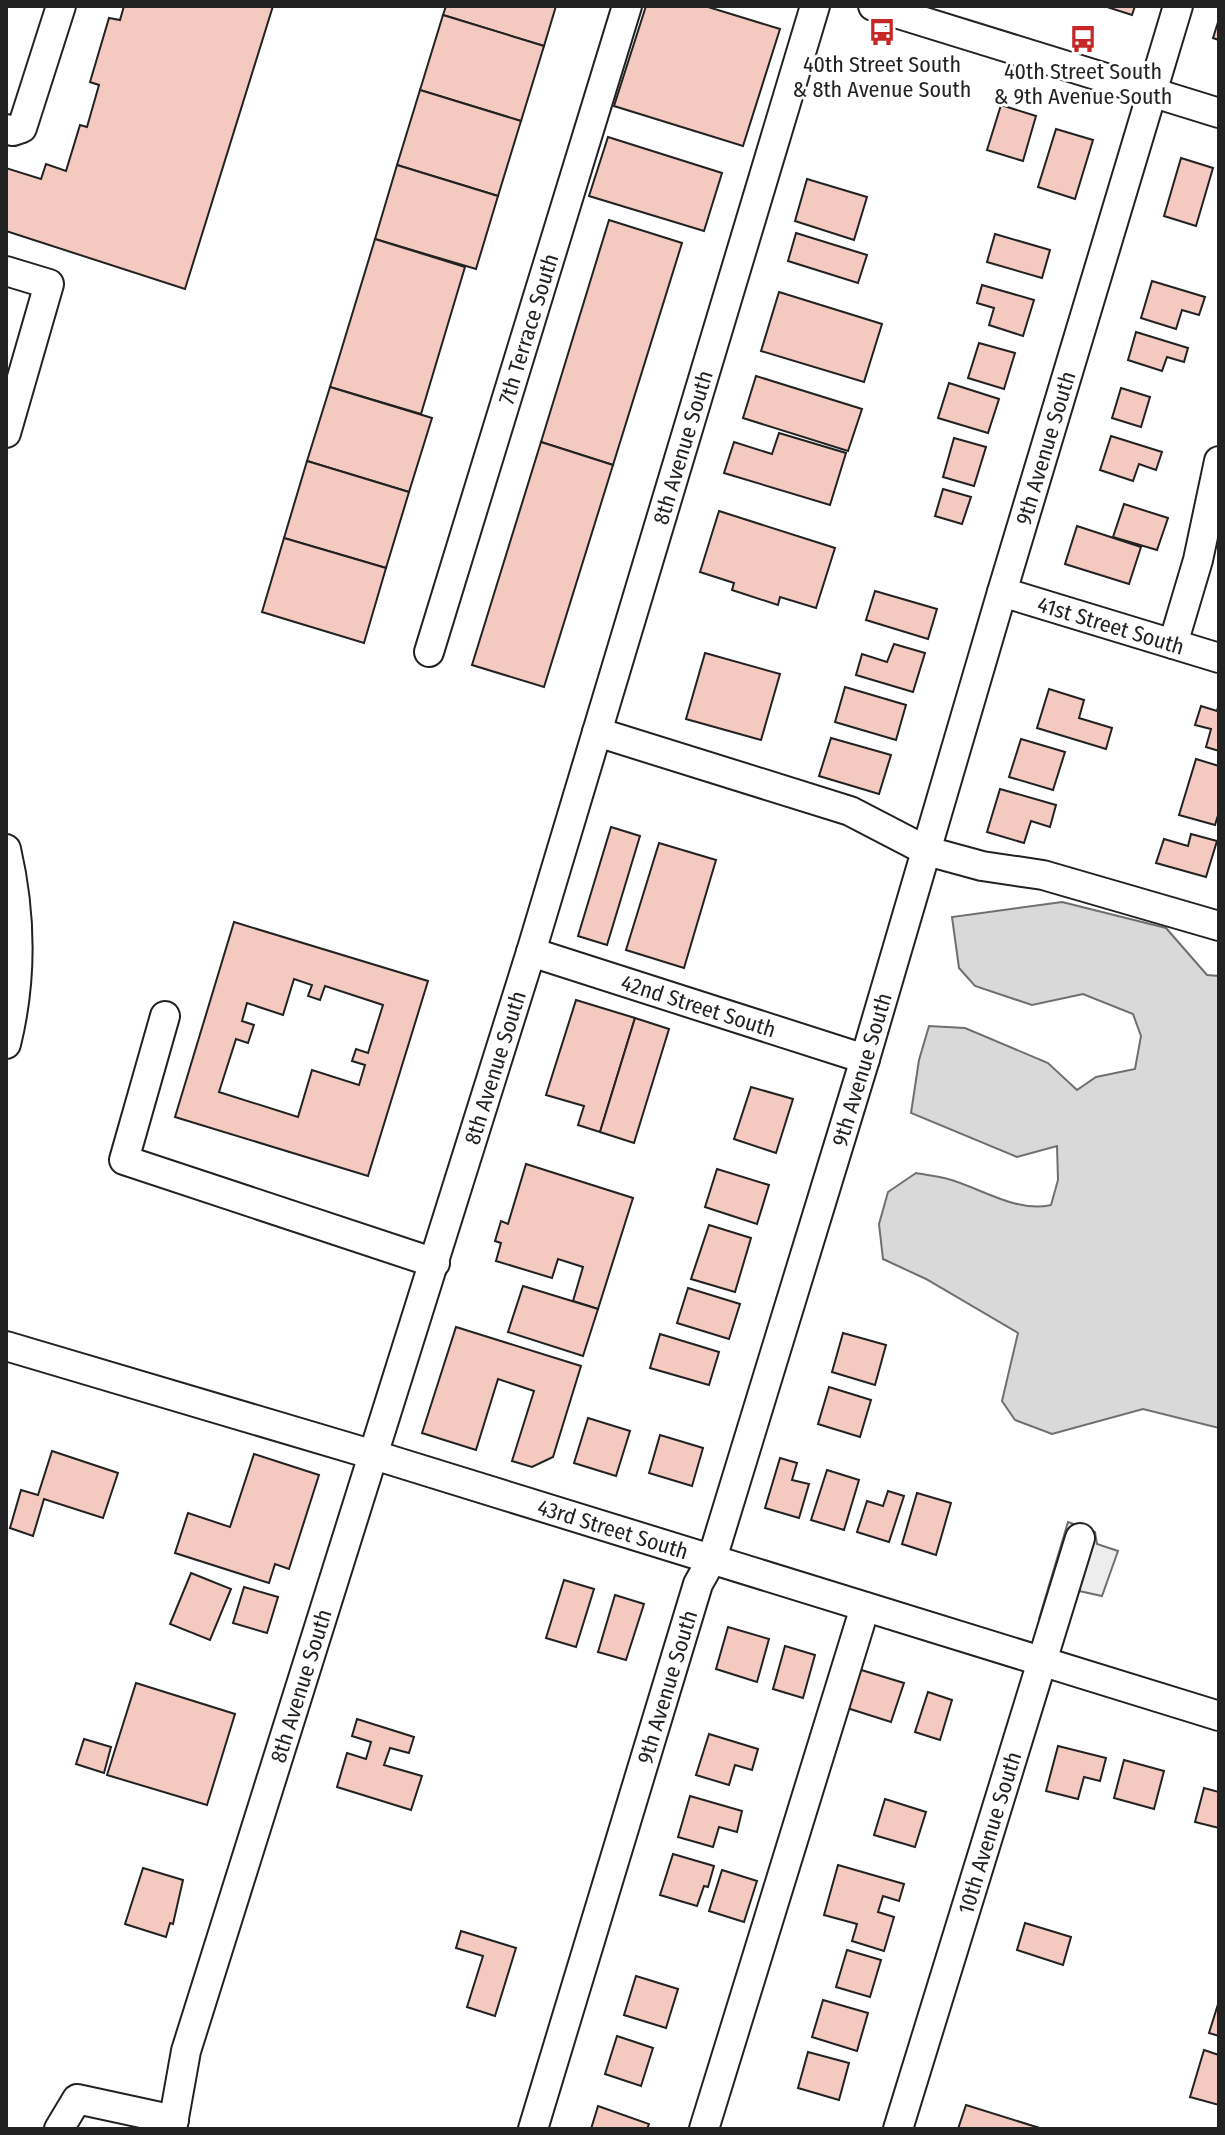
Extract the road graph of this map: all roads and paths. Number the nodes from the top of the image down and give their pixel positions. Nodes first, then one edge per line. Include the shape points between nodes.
1 (61, 6) edge
2 (627, 6) edge
3 (815, 6) edge
4 (873, 6) edge
5 (1178, 6) edge
6 (1152, 93) junction
7 (1219, 113) edge
8 (6, 129) edge
9 (6, 271) edge
10 (6, 433) edge
11 (1219, 461) edge
12 (1002, 592) junction
13 (1173, 644) junction
14 (429, 652) dead end
15 (1219, 658) edge
16 (597, 732) junction
17 (6, 849) edge
18 (927, 851) junction
19 (1219, 926) edge
20 (531, 952) junction
21 (165, 1016) dead end
22 (6, 1044) edge
23 (865, 1059) junction
24 (435, 1263) junction
25 (6, 1346) edge
26 (374, 1455) junction
27 (1080, 1538) dead end
28 (712, 1559) junction
29 (865, 1607) junction
30 (1041, 1661) junction
31 (1219, 1716) edge
32 (173, 2124) edge
33 (59, 2129) edge
34 (533, 2129) edge
35 (704, 2129) edge
36 (898, 2129) edge

1 - 8 street via 22,128
2 - 14 street, 7th Terrace South
3 - 16 street, 8th Avenue South
4 - 6 street
5 - 6 street, 9th Avenue South
6 - 7 street
6 - 12 street, 9th Avenue South
9 - 10 street via 49,284
11 - 13 street
12 - 13 street, 41st Street South
12 - 18 street, 9th Avenue South
13 - 15 street, 41st Street South
16 - 18 street via 850,811
16 - 20 street, 8th Avenue South
17 - 22 street via 19,965
18 - 19 street via 1043,875
18 - 23 street, 9th Avenue South
20 - 23 street, 42nd Street South
20 - 24 street, 8th Avenue South
21 - 24 street via 124,1160
23 - 28 street, 9th Avenue South
24 - 26 street, 8th Avenue South
25 - 26 street, 43rd Street South
26 - 28 street, 43rd Street South
26 - 32 street, 8th Avenue South via 186,2051
27 - 30 street, 10th Avenue South
28 - 29 street, 43rd Street South
28 - 34 street, 9th Avenue South via 698,1584
29 - 30 street, 43rd Street South
29 - 35 street
30 - 31 street, 43rd Street South
30 - 36 street, 10th Avenue South
32 - 33 street via 77,2099

